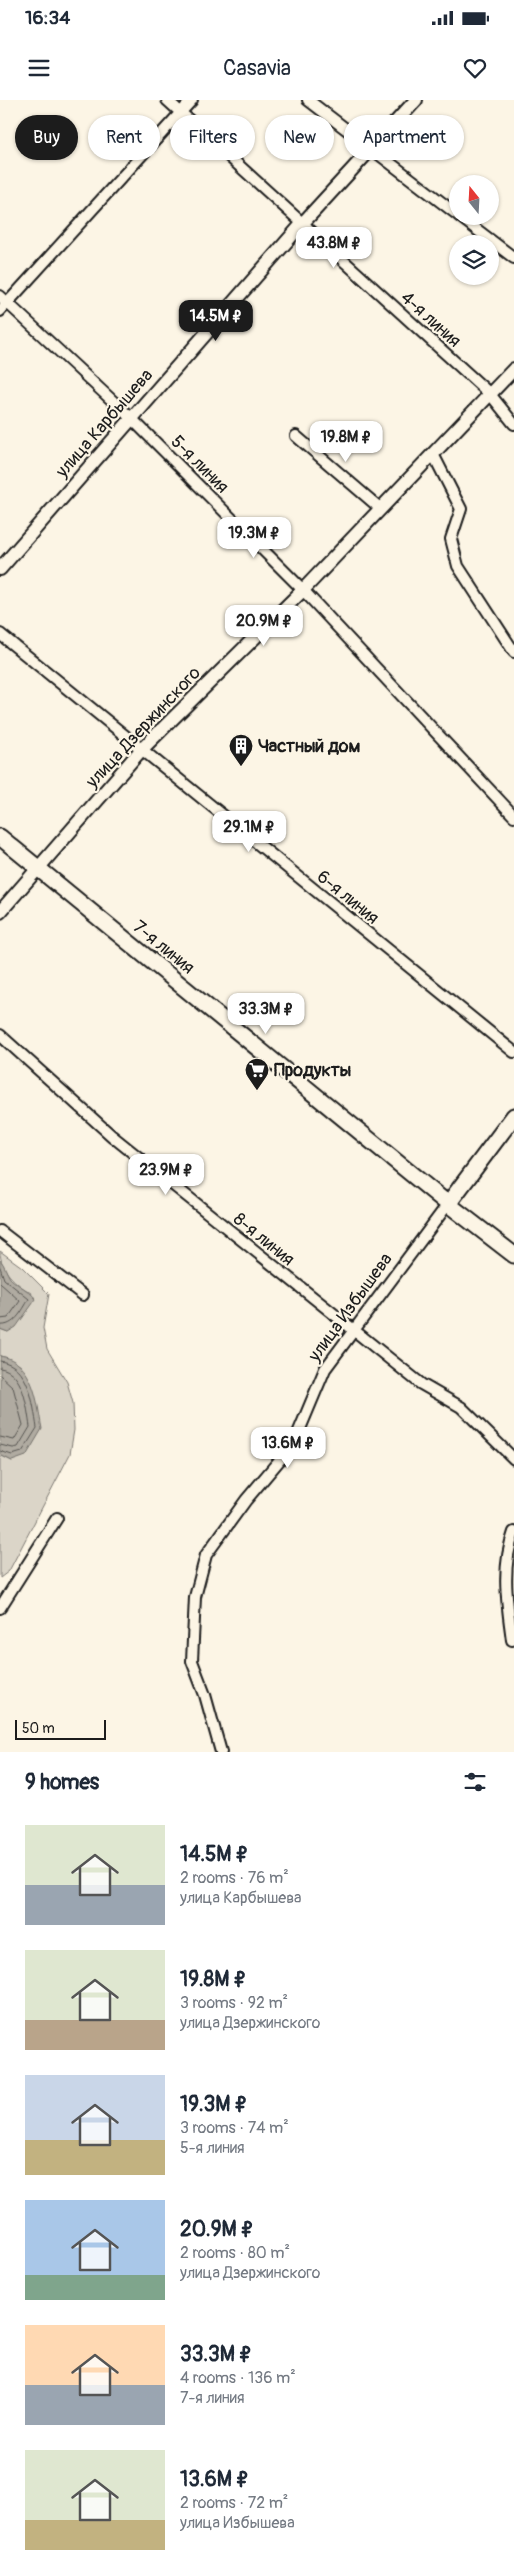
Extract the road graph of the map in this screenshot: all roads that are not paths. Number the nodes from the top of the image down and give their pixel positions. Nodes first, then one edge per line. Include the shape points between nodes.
1 (167, 100) edge
2 (192, 100) edge
3 (308, 100) edge
4 (416, 100) edge
5 (182, 112) junction
6 (402, 115) edge
7 (344, 128) edge
8 (361, 160) edge
9 (385, 160) edge
10 (449, 209) edge
11 (302, 224) junction
12 (470, 225) edge
13 (514, 258) edge
14 (2, 303) edge
15 (514, 369) edge
16 (490, 394) junction
17 (131, 418) junction
18 (514, 424) edge
19 (296, 436) dead end
20 (433, 454) junction
21 (381, 508) junction
22 (0, 569) edge
23 (303, 590) junction
24 (0, 634) edge
25 (514, 652) edge
26 (140, 750) junction
27 (514, 816) edge
28 (0, 837) edge
29 (39, 869) junction
30 (0, 912) edge
31 (0, 1035) edge
32 (514, 1052) edge
33 (514, 1116) edge
34 (448, 1204) junction
35 (0, 1231) edge
36 (514, 1255) edge
37 (84, 1295) dead end
38 (355, 1330) junction
39 (514, 1459) edge
40 (57, 1518) dead end
41 (514, 1532) edge
42 (0, 1608) edge
43 (512, 1640) dead end
44 (221, 1752) edge

1 - 5 street, 4-я линия
2 - 5 street
3 - 7 street
4 - 6 street, улица Карбышева
5 - 11 street, 4-я линия
5 - 14 street
8 - 11 street, улица Карбышева
9 - 10 street
11 - 16 street, 4-я линия
11 - 17 street, улица Карбышева
12 - 13 street
14 - 17 street, 5-я линия
15 - 16 street, улица Дзержинского
16 - 18 street, 4-я линия
16 - 20 street, улица Дзержинского
17 - 22 street, улица Карбышева
17 - 23 street, 5-я линия
19 - 21 street
20 - 21 street, улица Дзержинского
20 - 25 street via 461,510 450,539 458,566
21 - 23 street, улица Дзержинского
23 - 26 street, улица Дзержинского
23 - 27 street, 5-я линия
24 - 26 street, 6-я линия
26 - 29 street, улица Дзержинского
26 - 32 street, 6-я линия
28 - 29 main road, 7-я линия
29 - 30 street, улица Дзержинского
29 - 34 main road, 7-я линия
31 - 38 street, 8-я линия via 112,1136
33 - 34 main road, улица Избышева
34 - 36 main road, 7-я линия
34 - 38 street, улица Избышева
35 - 37 street
38 - 39 street, 8-я линия via 421,1384 461,1407
38 - 44 street, улица Избышева via 325,1369 294,1443 206,1554 195,1597 192,1661
40 - 42 street
41 - 43 street via 507,1551 505,1579

